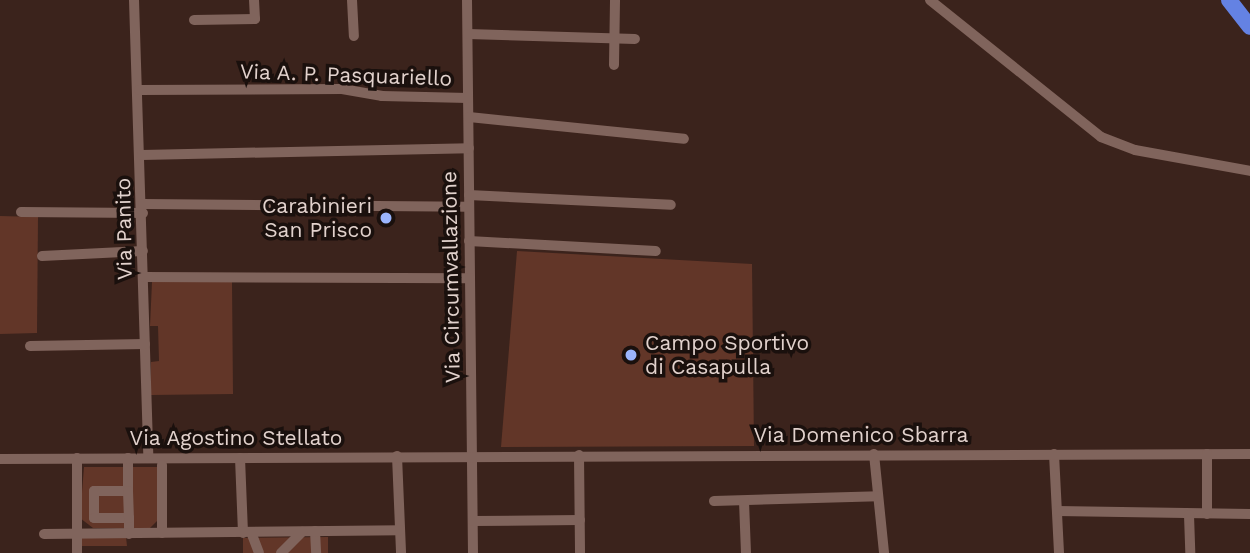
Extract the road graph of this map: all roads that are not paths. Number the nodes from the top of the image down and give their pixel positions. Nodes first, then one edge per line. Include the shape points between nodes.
1 (134, 0) edge
2 (254, 0) edge
3 (352, 0) edge
4 (467, 0) edge
5 (615, 0) edge
6 (930, 0) edge
7 (1228, 0) edge
8 (194, 20) dead end
9 (1250, 27) edge
10 (468, 34) junction
11 (354, 36) dead end
12 (614, 38) junction
13 (635, 39) dead end
14 (614, 65) dead end
15 (139, 90) junction
16 (468, 98) junction
17 (469, 117) junction
18 (684, 139) dead end
19 (469, 148) junction
20 (142, 155) junction
21 (1250, 171) edge
22 (469, 201) junction
23 (671, 205) dead end
24 (143, 208) junction
25 (22, 212) dead end
26 (469, 241) junction
27 (144, 251) junction
28 (656, 251) dead end
29 (42, 256) dead end
30 (144, 277) junction
31 (470, 278) junction
32 (145, 344) junction
33 (30, 346) dead end
34 (579, 454) junction
35 (874, 454) junction
36 (1054, 454) junction
37 (1208, 454) junction
38 (1250, 454) edge
39 (472, 455) junction
40 (397, 456) junction
41 (77, 458) junction
42 (128, 458) junction
43 (148, 458) junction
44 (240, 458) junction
45 (0, 459) edge
46 (162, 465) dead end
47 (128, 491) junction
48 (878, 496) junction
49 (714, 501) dead end
50 (744, 501) junction
51 (1057, 511) junction
52 (1207, 514) junction
53 (1250, 514) edge
54 (1189, 515) junction
55 (129, 518) junction
56 (580, 520) junction
57 (473, 521) junction
58 (400, 530) junction
59 (302, 531) junction
60 (315, 531) junction
61 (247, 532) junction
62 (162, 533) junction
63 (44, 534) dead end
64 (77, 534) junction
65 (128, 534) junction
66 (77, 553) edge
67 (259, 553) edge
68 (281, 553) edge
69 (316, 553) edge
70 (401, 553) edge
71 (473, 553) edge
72 (580, 553) edge
73 (746, 553) edge
74 (884, 553) edge
75 (1059, 553) edge
76 (1190, 553) edge

1 - 15 street, Via Panito
2 - 8 street via 255,19
3 - 11 street
4 - 10 street, Via Circumvallazione
5 - 12 street
6 - 21 street via 1083,125 1119,146
7 - 9 highway
10 - 12 street
10 - 16 street, Via Circumvallazione
12 - 13 street
12 - 14 street
15 - 16 street, Via A. P. Pasquariello via 342,89 382,96
15 - 20 street, Via Panito
16 - 17 street, Via Circumvallazione
17 - 18 street
17 - 19 street, Via Circumvallazione
19 - 20 street
19 - 22 street, Via Circumvallazione
20 - 24 street, Via Panito
22 - 23 street
22 - 24 street
22 - 26 street, Via Circumvallazione
24 - 25 street
24 - 27 street, Via Panito
26 - 28 street
26 - 31 street, Via Circumvallazione
27 - 29 street
27 - 30 street, Via Panito
30 - 31 street
30 - 32 street, Via Panito
31 - 39 street, Via Circumvallazione
32 - 33 street
32 - 43 street, Via Panito
34 - 35 street, Via Domenico Sbarra
34 - 39 street, Via Domenico Sbarra
34 - 56 street
35 - 36 street, Via Domenico Sbarra
35 - 48 street
36 - 37 street, Via Domenico Sbarra
36 - 51 street
37 - 38 street, Via Domenico Sbarra
37 - 52 street
39 - 40 street, Via Agostino Stellato
39 - 57 street, Via Circumvallazione
40 - 44 street, Via Agostino Stellato
40 - 58 street
41 - 42 street, Via Agostino Stellato
41 - 45 street, Via Agostino Stellato
41 - 64 street
42 - 43 street, Via Agostino Stellato
42 - 47 street
43 - 44 street, Via Agostino Stellato
44 - 61 street
46 - 62 street
47 - 55 street
47 - 55 street via 94,491 94,518
48 - 50 street
48 - 74 street
49 - 50 street
50 - 73 street
51 - 54 street
51 - 75 street
52 - 53 street
52 - 54 street
54 - 76 street
55 - 65 street
56 - 57 street
56 - 72 street
57 - 71 street, Via Circumvallazione
58 - 60 street
58 - 70 street
59 - 60 street
59 - 61 street
59 - 68 street
60 - 69 street
61 - 62 street
61 - 67 street
62 - 65 street
63 - 64 street
64 - 65 street
64 - 66 street

